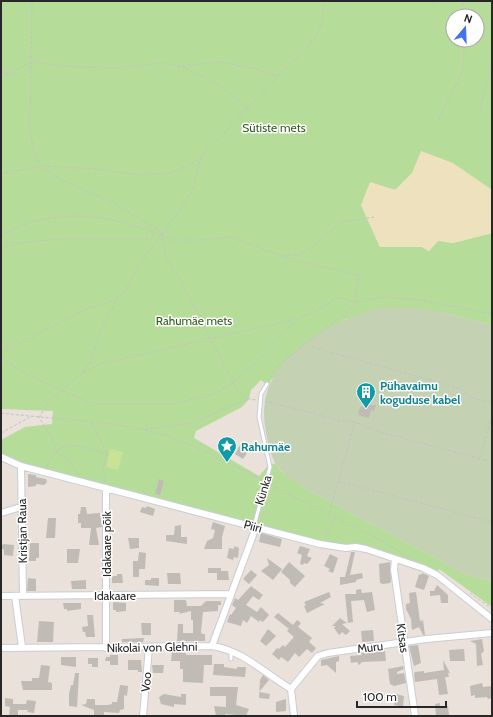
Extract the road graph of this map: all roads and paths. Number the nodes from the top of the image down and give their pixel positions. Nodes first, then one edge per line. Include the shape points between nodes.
1 (32, 1) edge
2 (325, 1) edge
3 (434, 1) edge
4 (434, 4) dead end
5 (464, 48) edge
6 (31, 62) junction
7 (492, 62) edge
8 (182, 66) junction
9 (1, 73) edge
10 (11, 73) junction
11 (278, 77) junction
12 (1, 78) edge
13 (480, 108) dead end
14 (247, 109) junction
15 (439, 120) dead end
16 (201, 157) junction
17 (41, 166) junction
18 (1, 174) edge
19 (375, 217) dead end
20 (154, 232) junction
21 (162, 233) junction
22 (1, 235) edge
23 (1, 247) edge
24 (282, 256) junction
25 (116, 299) junction
26 (355, 302) junction
27 (492, 314) edge
28 (296, 319) junction
29 (210, 338) junction
30 (312, 347) dead end
31 (1, 353) edge
32 (1, 358) edge
33 (83, 372) junction
34 (234, 383) junction
35 (267, 384) joint
36 (64, 390) junction
37 (249, 399) junction
38 (260, 400) junction
39 (492, 403) edge
40 (1, 413) edge
41 (492, 414) edge
42 (30, 417) junction
43 (39, 418) junction
44 (355, 422) junction
45 (92, 423) junction
46 (142, 430) junction
47 (1, 432) edge
48 (56, 451) junction
49 (107, 454) junction
50 (1, 457) edge
51 (480, 459) junction
52 (492, 462) edge
53 (21, 466) junction
54 (45, 471) junction
55 (338, 481) junction
56 (84, 482) junction
57 (266, 483) junction
58 (106, 488) junction
59 (21, 507) junction
60 (1, 513) edge
61 (328, 514) junction
62 (336, 518) junction
63 (492, 522) edge
64 (255, 526) junction
65 (322, 544) junction
66 (410, 557) dead end
67 (395, 560) junction
68 (469, 592) dead end
69 (230, 594) junction
70 (106, 595) junction
71 (1, 596) edge
72 (15, 596) junction
73 (23, 596) junction
74 (492, 609) edge
75 (492, 619) edge
76 (492, 634) edge
77 (404, 643) junction
78 (212, 646) junction
79 (149, 647) junction
80 (1, 648) edge
81 (22, 648) junction
82 (106, 648) junction
83 (231, 650) junction
84 (231, 659) dead end
85 (291, 689) junction
86 (142, 716) edge
87 (294, 716) edge
88 (415, 716) edge

1 - 6 path
2 - 11 path via 322,22 316,37
3 - 4 path
5 - 15 path via 460,77 444,104
6 - 8 path via 77,67 122,68 157,63
6 - 10 path
6 - 17 path via 30,129 34,152
7 - 13 path
8 - 11 path via 230,62
8 - 14 path via 228,91
9 - 10 path
10 - 12 path
11 - 14 path
14 - 16 path
16 - 17 path via 170,173 142,175
16 - 21 path via 193,189
17 - 18 path
17 - 21 path via 59,179 112,202
19 - 24 path via 341,222 322,240 300,254
20 - 21 path
20 - 22 path via 124,222 88,215 35,221
20 - 23 path via 151,239 104,240 79,237
21 - 24 path via 169,240 230,237
21 - 25 path via 138,266 124,292
21 - 29 path via 166,259 180,279
24 - 26 path via 359,275
25 - 31 path via 89,308
25 - 33 path via 102,328 91,361
26 - 27 path via 384,297 397,298
26 - 28 path via 338,297 316,312
26 - 35 path via 347,312 277,366
28 - 29 path
28 - 34 path
29 - 33 path via 104,363
29 - 34 path
30 - 39 path via 462,389 470,397
32 - 36 path via 28,375
33 - 36 path
34 - 36 path via 216,394 173,404 92,404
34 - 37 path via 238,392
35 - 38 lane, Künka
36 - 43 path via 47,403
37 - 38 path
37 - 46 path via 192,422
38 - 44 path
38 - 57 lane, Künka via 260,417 270,461
40 - 42 path
41 - 51 path
42 - 43 path
42 - 47 path
43 - 45 path
43 - 48 path via 52,437
44 - 51 path via 377,431
44 - 55 path
45 - 46 path
45 - 49 path
46 - 57 path via 173,438 202,450
48 - 49 path via 68,446
48 - 54 path
48 - 56 path via 69,460
49 - 58 path via 103,468
50 - 53 street, Piiri
51 - 52 path
53 - 54 street, Piiri
53 - 59 street, Kristjan Raua
54 - 56 street, Piiri
55 - 61 path
55 - 63 path
56 - 58 street, Piiri
57 - 61 path
57 - 64 lane, Künka
58 - 64 street, Piiri
58 - 70 street, Idakaare põik
59 - 60 street
59 - 73 street, Kristjan Raua
61 - 62 path
62 - 65 path
62 - 66 path
64 - 65 street, Piiri
64 - 69 street, Künka
65 - 67 street, Piiri via 366,549
67 - 75 street, Piiri via 437,575
67 - 77 street, Kitsas via 394,570
68 - 74 path
69 - 70 street, Idakaare
69 - 78 street, Künka
70 - 73 street, Idakaare
70 - 82 street, Idakaare põik
71 - 72 street, Idakaare
72 - 73 street, Idakaare
72 - 81 street
76 - 77 street, Muru
77 - 85 street, Muru via 318,656
77 - 88 street, Kitsas
78 - 79 street, Nikolai von Glehni
78 - 83 street, Nikolai von Glehni
79 - 82 street, Nikolai von Glehni
79 - 86 street, Voo
80 - 81 street, Nikolai von Glehni
81 - 82 street, Nikolai von Glehni
83 - 84 lane
83 - 85 street, Nikolai von Glehni
85 - 87 street

